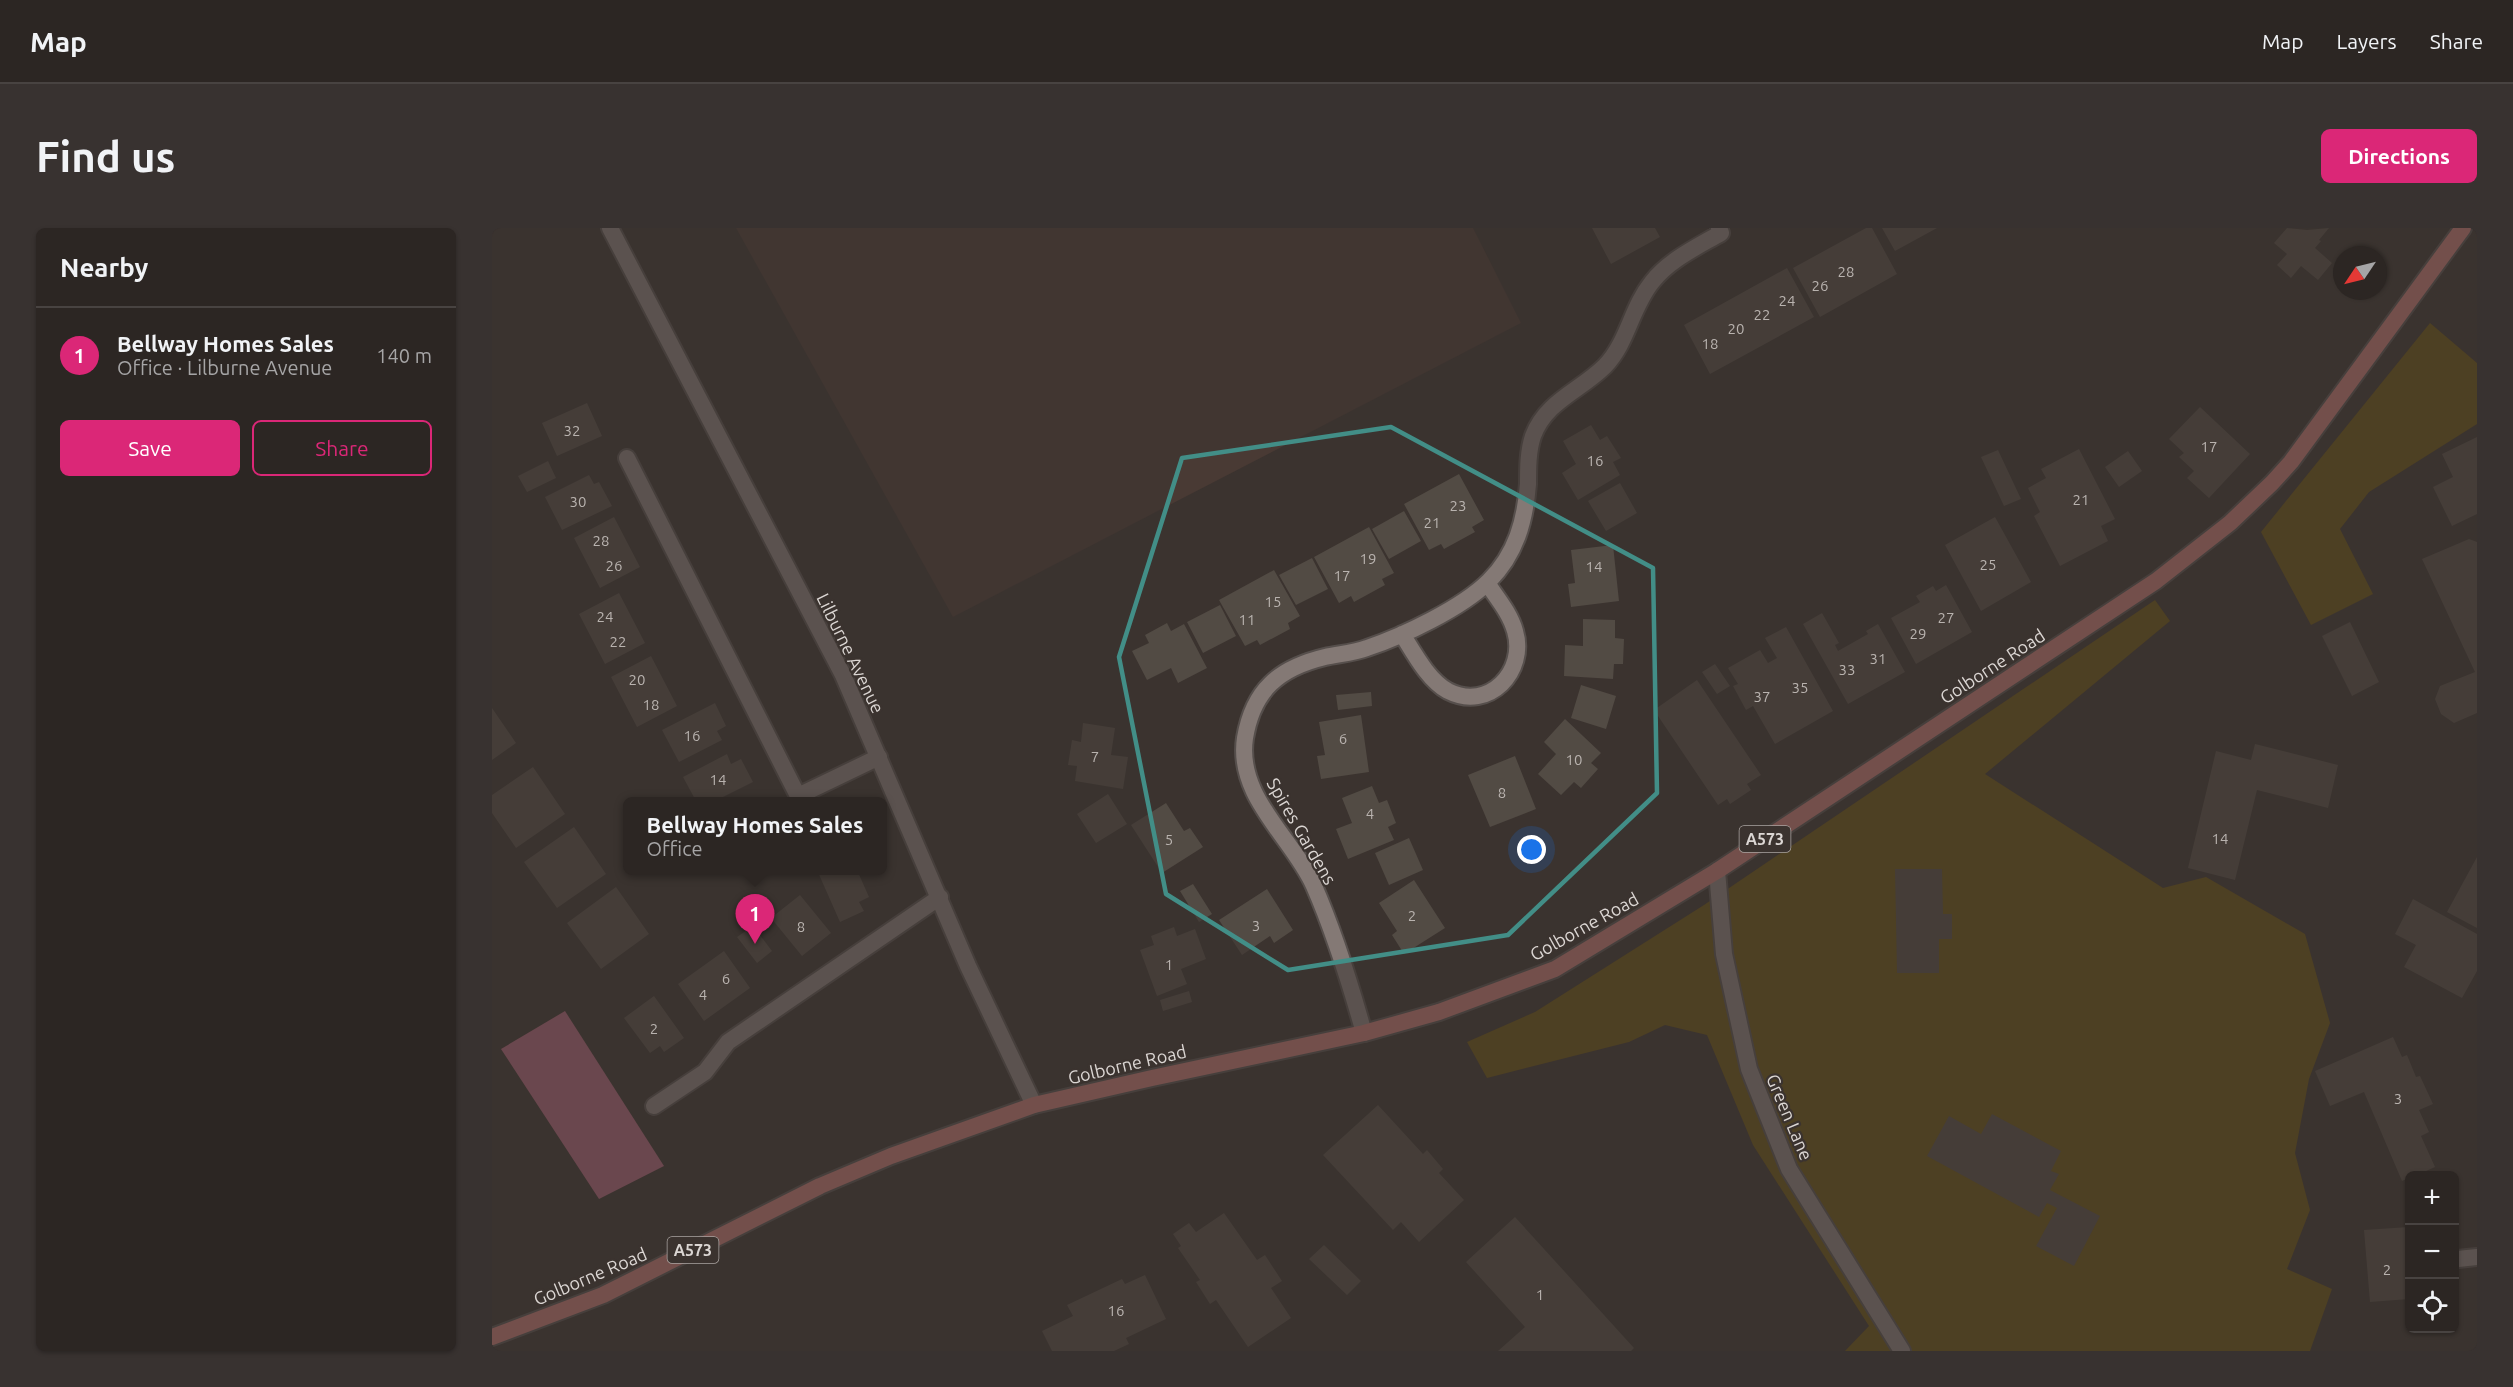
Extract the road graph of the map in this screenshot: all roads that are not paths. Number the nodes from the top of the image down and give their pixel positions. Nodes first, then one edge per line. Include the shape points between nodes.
1 (610, 228) edge
2 (1724, 230) edge
3 (2456, 230) edge
4 (627, 458) dead end
5 (1486, 583) junction
6 (1402, 634) junction
7 (879, 757) junction
8 (1717, 871) junction
9 (940, 897) junction
10 (1364, 1034) junction
11 (1034, 1105) junction
12 (654, 1106) dead end
13 (2477, 1257) edge
14 (2459, 1258) edge
15 (492, 1337) edge
16 (1902, 1351) edge

1 - 7 street, Lilburne Avenue via 843,675
2 - 5 street, Spires Gardens via 1670,264 1652,282 1618,351 1544,415 1533,436 1525,516 1517,540 1505,564
3 - 8 main road, Golborne Road / A573 via 2291,462 2230,523 2156,581
4 - 7 street via 798,796
5 - 6 street, Spires Gardens
5 - 6 street via 1515,631 1518,650 1514,668 1504,683 1486,693 1466,696 1448,691 1432,677
6 - 10 street, Spires Gardens via 1365,649 1297,665 1281,674 1254,704 1244,743 1248,772 1258,799 1313,883 1345,966
7 - 9 street, Lilburne Avenue
8 - 10 main road, Golborne Road / A573 via 1555,969 1439,1012
8 - 16 street, Green Lane via 1724,954 1749,1069 1789,1169
9 - 11 street, Lilburne Avenue
9 - 12 street via 728,1042 705,1072
10 - 11 main road, Golborne Road / A573
11 - 15 main road, Golborne Road / A573 via 820,1186 603,1295
13 - 14 street

